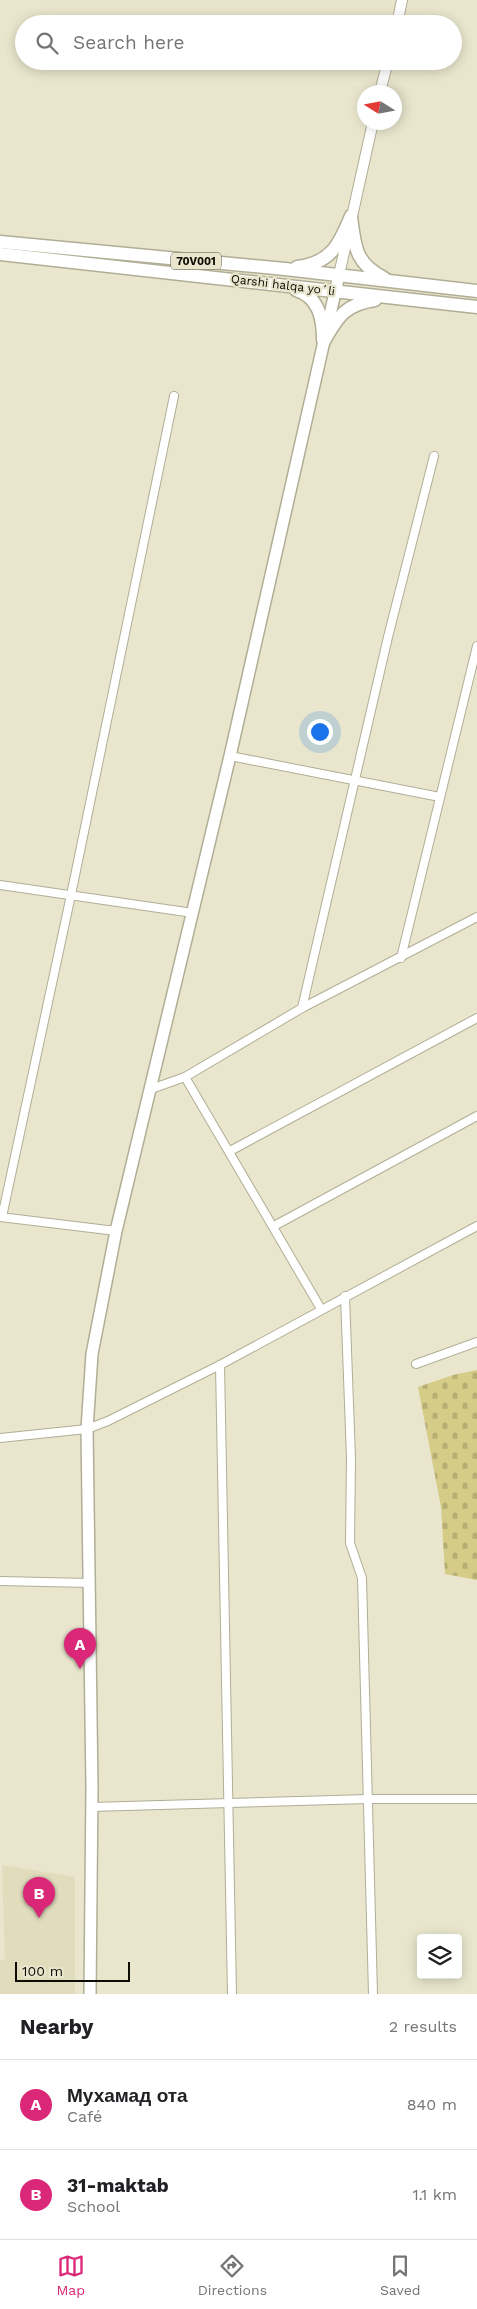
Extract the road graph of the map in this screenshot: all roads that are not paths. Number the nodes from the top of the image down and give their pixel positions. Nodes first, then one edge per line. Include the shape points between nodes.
1 (402, 0) edge
2 (399, 15) edge
3 (386, 70) edge
4 (382, 85) edge
5 (371, 130) edge
6 (351, 216) junction
7 (0, 242) edge
8 (0, 254) edge
9 (285, 269) junction
10 (339, 276) junction
11 (391, 282) junction
12 (279, 285) junction
13 (335, 291) junction
14 (477, 291) edge
15 (398, 299) junction
16 (477, 307) edge
17 (324, 341) junction
18 (174, 396) dead end
19 (434, 456) dead end
20 (477, 646) edge
21 (230, 756) junction
22 (354, 781) junction
23 (440, 797) junction
24 (0, 885) edge
25 (71, 895) junction
26 (193, 913) junction
27 (477, 917) edge
28 (401, 958) junction
29 (302, 1008) junction
30 (477, 1018) edge
31 (185, 1077) junction
32 (151, 1089) junction
33 (477, 1116) edge
34 (230, 1151) junction
35 (1, 1217) edge
36 (274, 1226) junction
37 (477, 1226) edge
38 (116, 1231) junction
39 (345, 1296) junction
40 (321, 1309) junction
41 (477, 1342) edge
42 (416, 1364) dead end
43 (220, 1365) junction
44 (87, 1429) junction
45 (0, 1438) edge
46 (0, 1582) edge
47 (89, 1583) junction
48 (369, 1799) junction
49 (477, 1799) edge
50 (229, 1802) junction
51 (92, 1807) junction
52 (90, 1994) edge
53 (232, 1994) edge
54 (373, 1994) edge

1 - 2 street
3 - 4 street
5 - 6 street
6 - 9 highway via 339,245 321,260
6 - 10 street
6 - 11 highway via 358,257 370,271
7 - 9 highway, Qarshi halqa yoʻli / 70V001
8 - 12 highway, Qarshi halqa yoʻli / 70V001
9 - 10 highway, Qarshi halqa yoʻli / 70V001
10 - 11 highway, Qarshi halqa yoʻli / 70V001
10 - 13 main road
11 - 14 highway, Qarshi halqa yoʻli / 70V001
12 - 13 highway, Qarshi halqa yoʻli / 70V001
12 - 17 highway via 304,292 313,300 323,324
13 - 15 highway, Qarshi halqa yoʻli / 70V001
13 - 17 main road
15 - 16 highway, Qarshi halqa yoʻli / 70V001
15 - 17 highway via 354,304 337,318
17 - 21 main road
18 - 25 street
19 - 22 street
20 - 23 street
21 - 22 street
21 - 26 main road
22 - 23 street
22 - 29 street
23 - 28 street
24 - 25 street
25 - 26 street
25 - 35 street
26 - 32 main road
27 - 28 street
28 - 29 street
29 - 31 street
30 - 34 street
31 - 32 street
31 - 34 street
32 - 38 main road
33 - 36 street
34 - 36 street
35 - 38 street
36 - 40 street
37 - 39 street
38 - 44 main road via 92,1354
39 - 40 street
39 - 48 street via 351,1458 350,1544 362,1578
40 - 43 street
41 - 42 street
43 - 44 street
43 - 50 street
44 - 45 street
44 - 47 main road
46 - 47 street
47 - 51 main road
48 - 49 street
48 - 50 street
48 - 54 street
50 - 51 street
50 - 53 street
51 - 52 main road

